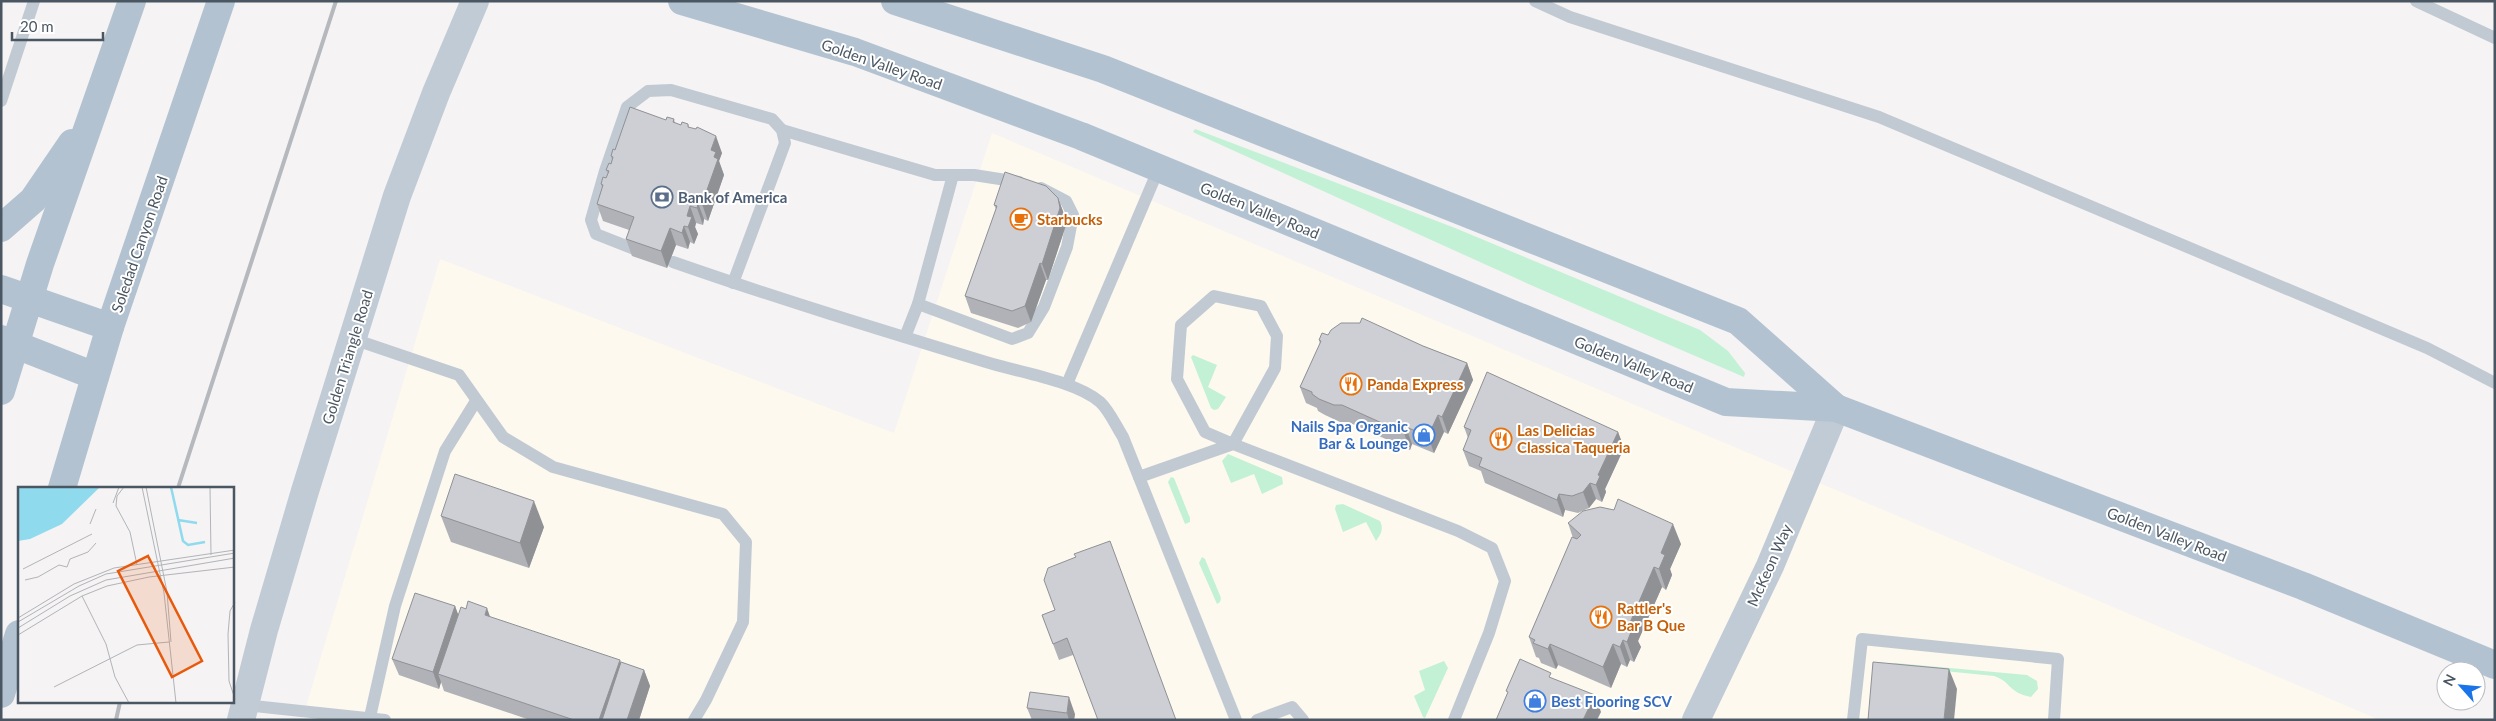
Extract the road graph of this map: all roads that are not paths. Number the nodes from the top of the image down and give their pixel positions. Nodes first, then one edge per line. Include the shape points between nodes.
1 (34, 1) edge
2 (132, 1) edge
3 (221, 1) edge
4 (475, 1) edge
5 (682, 1) edge
6 (896, 1) edge
7 (1535, 1) edge
8 (2416, 1) edge
9 (2495, 38) edge
10 (1, 101) edge
11 (92, 115) junction
12 (782, 130) junction
13 (1159, 168) junction
14 (953, 175) junction
15 (1, 228) edge
16 (634, 249) edge
17 (673, 262) dead end
18 (733, 283) junction
19 (1, 289) edge
20 (28, 299) junction
21 (924, 305) junction
22 (110, 327) junction
23 (905, 337) junction
24 (352, 339) junction
25 (8, 342) edge
26 (95, 376) junction
27 (2495, 383) edge
28 (1067, 384) junction
29 (1, 391) edge
30 (476, 401) junction
31 (1836, 408) junction
32 (1233, 444) junction
33 (1139, 477) junction
34 (62, 487) edge
35 (18, 637) edge
36 (2495, 665) edge
37 (1, 694) edge
38 (243, 712) edge
39 (370, 717) junction
40 (385, 720) edge
41 (694, 720) edge
42 (1236, 720) edge
43 (1257, 720) edge
44 (1303, 720) edge
45 (1454, 720) edge
46 (1696, 720) edge
47 (1853, 720) edge
48 (2054, 720) edge

1 - 10 lane
2 - 11 main road
3 - 22 main road, Soledad Canyon Road
4 - 24 street, Golden Triangle Road via 400,188
5 - 13 main road, Golden Valley Road via 855,52
6 - 31 main road, Golden Valley Road via 1104,69 1738,321
7 - 27 lane via 1570,17 1879,117 2427,348
8 - 9 lane
11 - 15 main road via 33,200
11 - 20 main road
12 - 14 lane via 935,175
12 - 16 lane via 772,119 671,90 648,91 628,107 591,220 596,234
12 - 18 lane via 785,143
13 - 28 lane
13 - 31 main road, Golden Valley Road via 1726,402
14 - 21 lane
14 - 21 lane via 974,175 1034,185 1066,201 1073,214 1067,247 1044,307 1028,333 1012,339
17 - 18 lane
18 - 23 lane
19 - 20 main road
20 - 22 main road
20 - 25 main road
21 - 23 lane
22 - 26 main road, Soledad Canyon Road
23 - 28 lane
24 - 30 lane via 459,375
24 - 38 street, Golden Triangle Road via 275,593
25 - 26 main road
25 - 29 main road
26 - 34 main road, Soledad Canyon Road
28 - 33 lane via 1101,402 1123,437
30 - 39 lane via 445,451 395,606
30 - 41 lane via 503,437 553,467 723,514 746,542 743,622
31 - 36 main road, Golden Valley Road via 2303,586
31 - 46 street, McKeon Way via 1770,566
32 - 32 lane via 1274,368 1277,336 1261,306 1214,296 1182,325 1177,379 1204,432
32 - 33 lane
32 - 45 lane via 1458,531 1492,548 1505,581 1489,633
33 - 42 lane
35 - 37 main road
38 - 39 lane
39 - 40 lane
43 - 44 lane via 1292,707
47 - 48 lane via 1862,639 2058,659

